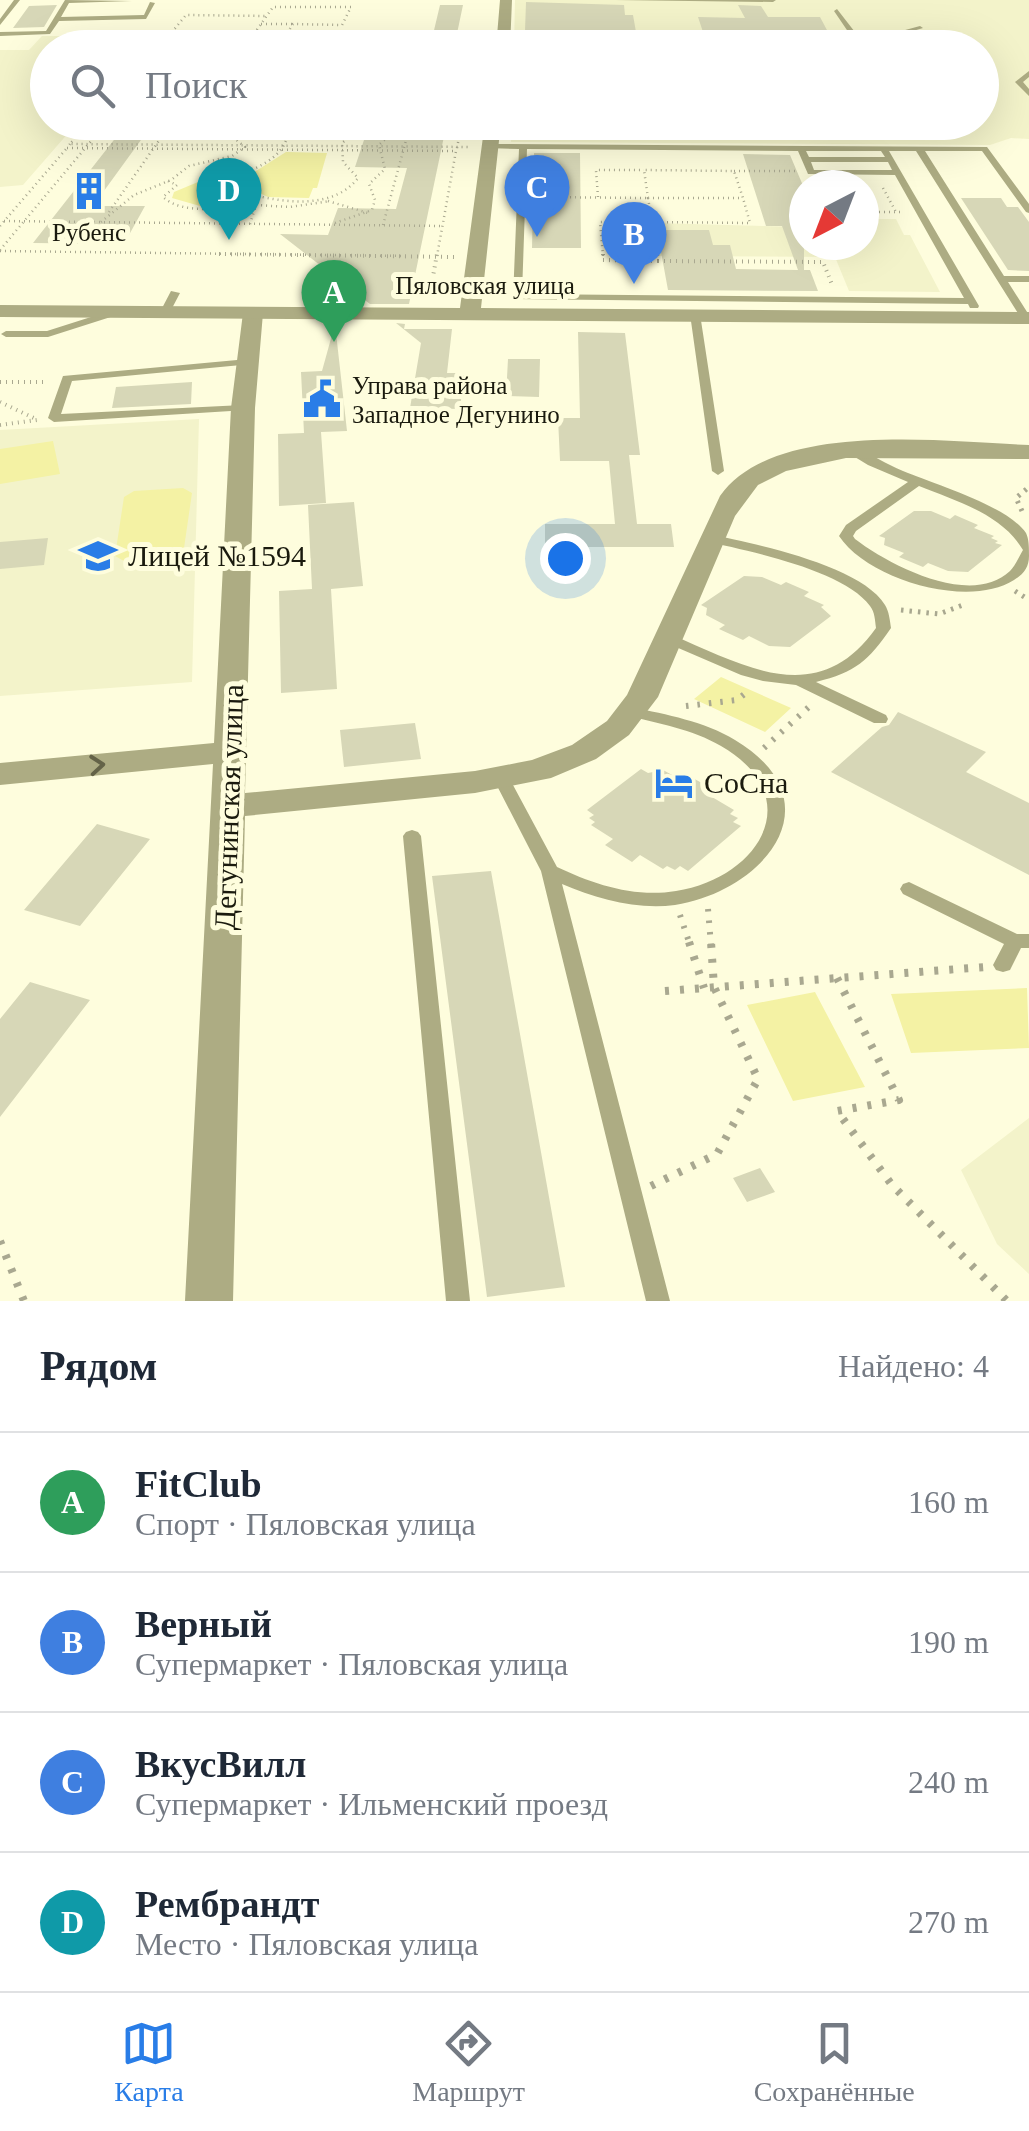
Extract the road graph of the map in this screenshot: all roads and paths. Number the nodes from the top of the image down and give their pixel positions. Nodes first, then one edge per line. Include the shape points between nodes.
1 (17, 0) edge
2 (506, 0) edge
3 (618, 0) edge
4 (773, 0) edge
5 (68, 1) edge
6 (129, 1) edge
7 (152, 3) dead end
8 (837, 11) dead end
9 (267, 16) junction
10 (56, 19) junction
11 (0, 24) edge
12 (262, 24) junction
13 (293, 24) junction
14 (920, 28) dead end
15 (49, 30) edge
16 (173, 30) edge
17 (257, 30) edge
18 (289, 30) edge
19 (504, 30) edge
20 (850, 30) edge
21 (913, 30) edge
22 (30, 33) edge
23 (0, 34) edge
24 (1029, 73) edge
25 (1029, 94) edge
26 (73, 140) edge
27 (93, 140) edge
28 (160, 140) edge
29 (236, 140) edge
30 (289, 140) edge
31 (345, 140) edge
32 (386, 140) edge
33 (407, 140) edge
34 (458, 140) edge
35 (491, 140) edge
36 (510, 140) edge
37 (68, 146) junction
38 (88, 146) junction
39 (155, 146) junction
40 (523, 146) junction
41 (244, 147) junction
42 (442, 147) dead end
43 (284, 148) junction
44 (342, 148) junction
45 (801, 148) junction
46 (378, 149) junction
47 (404, 149) junction
48 (884, 149) junction
49 (918, 149) junction
50 (456, 151) junction
51 (806, 159) junction
52 (217, 160) junction
53 (890, 160) junction
54 (644, 170) junction
55 (810, 170) edge
56 (734, 171) junction
57 (789, 171) edge
58 (247, 172) junction
59 (879, 173) edge
60 (898, 173) junction
61 (168, 181) junction
62 (879, 182) edge
63 (246, 192) junction
64 (254, 195) junction
65 (521, 197) junction
66 (598, 197) junction
67 (648, 198) junction
68 (743, 198) junction
69 (313, 199) junction
70 (285, 200) junction
71 (330, 201) junction
72 (225, 204) junction
73 (256, 205) junction
74 (278, 207) junction
75 (1029, 210) edge
76 (896, 212) dead end
77 (368, 214) junction
78 (24, 222) junction
79 (101, 222) junction
80 (652, 222) junction
81 (2, 224) edge
82 (250, 224) junction
83 (323, 225) junction
84 (383, 226) junction
85 (442, 226) junction
86 (0, 250) edge
87 (437, 256) junction
88 (476, 257) junction
89 (658, 260) junction
90 (1001, 278) junction
91 (1029, 279) edge
92 (430, 293) dead end
93 (838, 300) junction
94 (976, 309) junction
95 (0, 312) edge
96 (116, 312) junction
97 (470, 312) junction
98 (253, 313) junction
99 (696, 314) junction
100 (1027, 318) edge
101 (6, 334) dead end
102 (248, 362) junction
103 (0, 382) edge
104 (66, 382) junction
105 (0, 402) edge
106 (244, 408) junction
107 (54, 418) junction
108 (38, 420) junction
109 (0, 425) edge
110 (854, 451) junction
111 (1029, 452) edge
112 (718, 470) dead end
113 (915, 483) junction
114 (710, 538) junction
115 (1029, 551) edge
116 (667, 638) junction
117 (765, 677) junction
118 (799, 680) junction
119 (824, 692) junction
120 (684, 706) dead end
121 (632, 712) junction
122 (880, 719) dead end
123 (232, 752) junction
124 (751, 761) junction
125 (0, 774) edge
126 (501, 778) junction
127 (230, 806) junction
128 (412, 836) dead end
129 (550, 871) junction
130 (910, 889) dead end
131 (707, 891) junction
132 (674, 898) junction
133 (1022, 941) edge
134 (1003, 965) joint
135 (838, 978) junction
136 (709, 988) junction
137 (666, 991) dead end
138 (632, 1195) junction
139 (0, 1242) edge
140 (24, 1301) edge
141 (209, 1301) edge
142 (458, 1301) edge
143 (658, 1301) edge
144 (1007, 1301) edge

1 - 11 lane
2 - 19 street
3 - 4 lane
5 - 6 lane
5 - 10 lane
7 - 10 lane via 146,17
8 - 20 lane
9 - 12 path
9 - 13 path via 273,6 350,7 342,24
9 - 16 path via 186,15
10 - 15 lane
12 - 13 path
12 - 17 path
13 - 18 path
14 - 21 lane
22 - 23 lane
24 - 25 lane via 1019,82
26 - 37 path
27 - 38 path
28 - 39 path
29 - 41 path
30 - 43 path
31 - 44 path
32 - 46 path
33 - 47 path
34 - 50 path
35 - 88 street
36 - 40 lane
37 - 38 path
37 - 81 path
38 - 39 path
38 - 78 path
39 - 41 path
39 - 79 path
40 - 45 lane
40 - 65 lane
41 - 43 path
41 - 52 path
42 - 47 path
43 - 44 path
43 - 58 path
44 - 46 path
44 - 69 path via 343,162 358,182
45 - 48 lane
45 - 51 lane
46 - 47 path
46 - 77 path via 385,169 370,184 375,203
47 - 50 path
47 - 84 path
48 - 49 lane
48 - 53 lane
49 - 75 lane via 984,150
49 - 90 lane
50 - 85 path
51 - 53 lane
51 - 55 lane
52 - 58 path via 242,164
52 - 61 path via 189,166
53 - 60 lane
54 - 56 path
54 - 66 path via 596,170
54 - 67 path
56 - 57 path
56 - 68 path
58 - 63 path via 240,184
59 - 60 lane
60 - 94 lane
61 - 72 path via 177,185 163,197 171,204
61 - 79 path via 130,197
62 - 76 path
63 - 64 path
63 - 72 path
64 - 70 path
64 - 73 path
65 - 66 path
65 - 93 lane via 517,297
66 - 67 path
67 - 68 path
67 - 80 path
68 - 80 path via 750,223
69 - 70 path
69 - 71 path
70 - 74 path
71 - 74 path
71 - 77 path
72 - 73 path
73 - 74 path
73 - 82 path
77 - 83 path
78 - 79 path
78 - 81 path
78 - 86 path
79 - 82 path
80 - 89 path
80 - 89 path via 600,222 604,260
82 - 83 path
83 - 84 path
84 - 85 path
85 - 87 path
86 - 87 path
87 - 88 path
87 - 92 path
88 - 97 street
89 - 93 path via 823,262
90 - 91 lane
90 - 100 lane
93 - 94 lane
94 - 99 street, Пяловская улица
94 - 100 street, Пяловская улица
95 - 96 street, Пяловская улица
96 - 98 street, Пяловская улица via 170,303
96 - 101 lane via 48,334
97 - 98 street, Пяловская улица
97 - 99 street, Пяловская улица
98 - 102 street, Дегунинская улица
99 - 112 lane
102 - 104 lane
102 - 106 street, Дегунинская улица
103 - 104 path
104 - 107 lane
105 - 108 path
106 - 107 lane
106 - 123 street, Дегунинская улица
107 - 108 path
108 - 109 path
110 - 111 street
110 - 113 lane
110 - 114 street via 798,459 750,479 731,498
113 - 115 lane via 1002,519 1022,534
113 - 115 lane via 847,532 850,542 920,582 967,590 1014,573
114 - 116 street
114 - 118 lane via 827,571 880,607 884,617 874,646 858,660
116 - 117 lane
116 - 121 street
117 - 118 lane
117 - 120 path via 737,700
118 - 119 lane
119 - 122 lane
119 - 124 path
121 - 124 lane via 711,733
121 - 126 street via 584,752
125 -> 123 street
123 - 127 street, Дегунинская улица
124 - 131 lane via 774,795 770,843 746,870
126 - 127 street
126 - 129 lane
127 - 141 street, Дегунинская улица
128 - 142 lane
129 - 132 lane via 608,894
129 - 138 lane
130 - 133 lane
131 - 132 lane
131 - 136 path
132 - 136 path
133 - 134 lane
134 - 135 path
135 - 136 path
135 - 144 path via 899,1100 837,1111 892,1185
136 - 137 path
136 - 138 path via 758,1078 717,1154
138 - 143 lane
139 - 140 path

